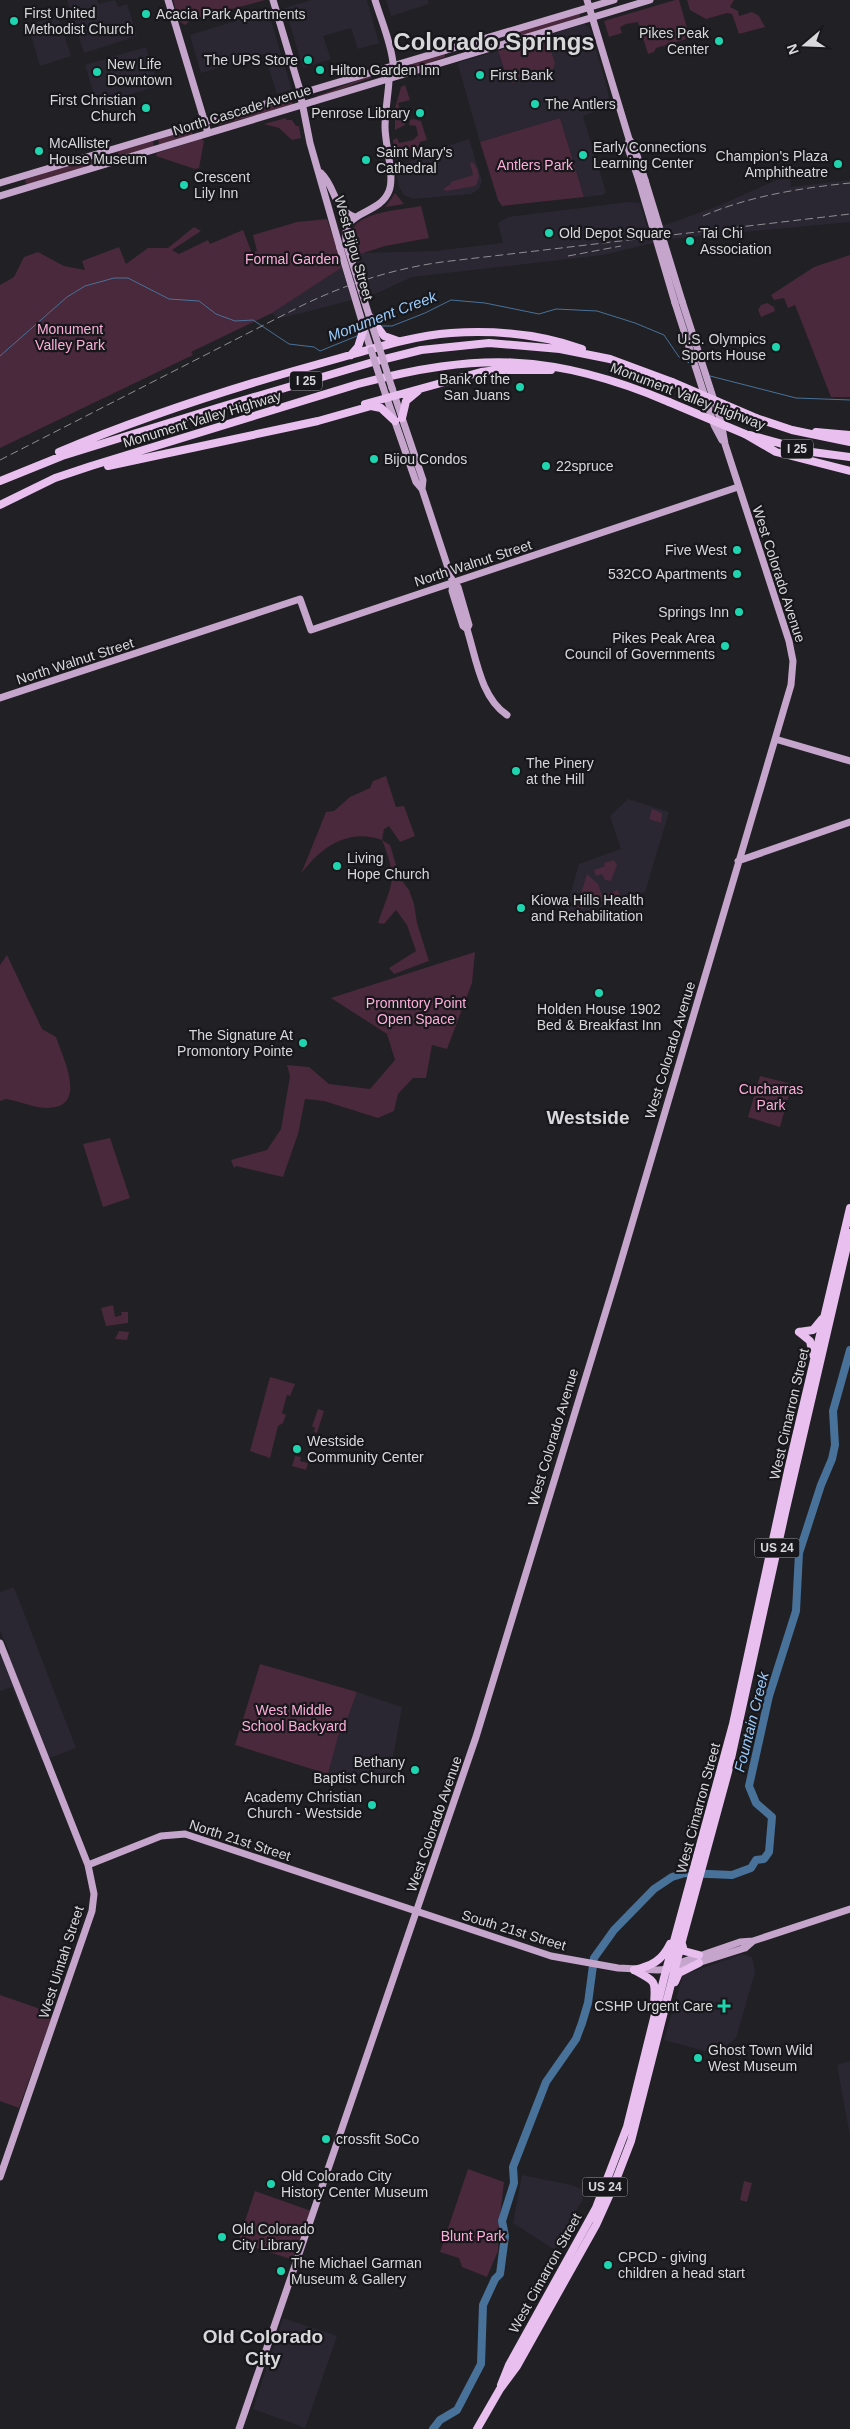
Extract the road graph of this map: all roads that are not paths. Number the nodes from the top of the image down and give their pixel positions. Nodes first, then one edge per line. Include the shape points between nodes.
1 (168, 0) edge
2 (273, 0) edge
3 (375, 0) edge
4 (614, 0) edge
5 (650, 0) edge
6 (588, 4) edge
7 (593, 17) junction
8 (393, 66) junction
9 (390, 79) junction
10 (301, 94) junction
11 (303, 105) junction
12 (205, 122) junction
13 (208, 133) junction
14 (319, 172) junction
15 (642, 180) junction
16 (0, 183) edge
17 (0, 196) edge
18 (356, 217) junction
19 (344, 247) junction
20 (368, 314) junction
21 (364, 328) junction
22 (402, 342) junction
23 (380, 348) junction
24 (371, 350) junction
25 (351, 355) junction
26 (610, 358) junction
27 (602, 376) junction
28 (425, 387) junction
29 (394, 391) junction
30 (385, 394) junction
31 (398, 419) junction
32 (294, 425) junction
33 (792, 430) junction
34 (745, 434) junction
35 (850, 435) edge
36 (850, 442) edge
37 (724, 444) junction
38 (850, 457) edge
39 (850, 471) edge
40 (11, 476) junction
41 (55, 478) junction
42 (0, 481) edge
43 (738, 487) junction
44 (0, 505) edge
45 (453, 583) junction
46 (0, 698) edge
47 (507, 715) dead end
48 (775, 738) junction
49 (850, 761) edge
50 (850, 822) edge
51 (738, 861) junction
52 (850, 1208) edge
53 (850, 1234) edge
54 (830, 1296) junction
55 (809, 1383) junction
56 (0, 1644) edge
57 (700, 1863) junction
58 (88, 1865) junction
59 (693, 1888) junction
60 (358, 1891) joint
61 (850, 1909) edge
62 (417, 1912) junction
63 (678, 1924) junction
64 (683, 1937) junction
65 (699, 1959) junction
66 (672, 1967) junction
67 (634, 1970) junction
68 (664, 2012) junction
69 (653, 2024) junction
70 (0, 2177) edge
71 (500, 2389) junction
72 (239, 2429) edge
73 (477, 2429) edge

1 - 12 main road
2 - 10 main road, West Bijou Street
3 - 8 main road
4 - 6 main road, North Cascade Avenue
5 - 7 main road, North Cascade Avenue
6 - 7 main road, West Colorado Avenue
6 - 8 main road, North Cascade Avenue
7 - 9 main road, North Cascade Avenue
7 - 15 main road, West Colorado Avenue via 629,140 628,148
8 - 9 main road
8 - 10 main road, North Cascade Avenue
9 - 11 main road, North Cascade Avenue
9 - 18 main road via 385,126 390,187 380,204
10 - 11 main road, West Bijou Street
10 - 12 main road, North Cascade Avenue
11 - 13 main road, North Cascade Avenue
11 - 14 main road, West Bijou Street
12 - 13 main road
12 - 16 main road, North Cascade Avenue
13 - 17 main road, North Cascade Avenue
14 - 18 main road via 326,177 340,207
14 - 19 main road, West Bijou Street
15 - 37 main road, West Colorado Avenue, bridge via 721,422
15 - 37 main road, West Colorado Avenue, bridge via 703,393
18 - 19 main road via 346,230
19 - 20 main road, West Bijou Street, bridge
19 - 21 main road, West Bijou Street, bridge
20 - 22 highway, bridge via 384,336
20 - 23 main road, West Bijou Street, bridge
21 - 24 main road, West Bijou Street
21 - 25 highway via 358,347
22 - 23 highway
22 - 26 highway via 470,332 525,334
23 - 24 highway, bridge
23 - 29 main road, West Bijou Street, bridge
24 - 25 highway
24 - 30 main road, West Bijou Street, bridge
25 - 40 highway via 238,386 193,402 80,443
26 - 33 highway, Monument Valley Highway / I 25, bridge
26 - 40 highway, Monument Valley Highway / I 25 via 504,344 466,345 408,353 208,410 62,456
27 - 28 highway via 543,369 498,370
27 - 34 highway, Monument Valley Highway / I 25, bridge
27 - 41 highway, Monument Valley Highway / I 25 via 519,362 431,366 358,384
28 - 29 highway
28 - 31 highway via 408,398
29 - 30 highway
29 - 31 main road, West Bijou Street
30 - 31 main road, West Bijou Street
30 - 32 highway
31 - 32 highway via 376,406
31 - 45 main road, West Bijou Street via 423,480 422,489
32 - 41 highway
33 - 35 highway
33 - 36 highway, Monument Valley Highway / I 25
34 - 38 highway, Monument Valley Highway / I 25 via 812,452
34 - 39 highway via 776,452
37 - 43 main road, West Colorado Avenue
40 - 42 highway, Monument Valley Highway / I 25
41 - 44 highway, Monument Valley Highway / I 25
43 - 45 main road, North Walnut Street
43 - 48 main road, West Colorado Avenue via 791,652 791,685
45 - 46 main road, North Walnut Street via 311,630 300,600
45 - 47 main road, West Bijou Street via 458,587 488,696
48 - 49 main road
48 - 51 main road, West Colorado Avenue
50 - 51 main road
51 - 62 main road, West Colorado Avenue via 497,1671
52 - 54 highway, West Cimarron Street / US 24
53 - 57 highway, West Cimarron Street / US 24 via 740,1721
54 - 55 highway, West Cimarron Street / US 24
54 - 55 highway via 817,1326 800,1332 813,1347
55 - 57 highway, West Cimarron Street / US 24
56 - 58 main road, West Uintah Street
57 - 59 highway, West Cimarron Street / US 24
58 - 60 main road, North 21st Street via 161,1836 185,1834
58 - 70 main road, West Uintah Street via 94,1894 92,1911
59 - 63 highway, West Cimarron Street / US 24
59 - 64 highway, West Cimarron Street / US 24
60 - 62 main road, South 21st Street
61 - 65 main road, South 21st Street via 753,1941 740,1942
62 - 67 main road, South 21st Street via 535,1952
62 - 72 main road, West Colorado Avenue
63 - 66 highway, West Cimarron Street / US 24
63 - 67 highway via 663,1956 654,1964
64 - 65 highway via 684,1950
64 - 66 highway, West Cimarron Street / US 24
65 - 66 main road, South 21st Street
65 - 68 highway via 678,1975
66 - 67 main road, South 21st Street
66 - 68 highway, West Cimarron Street / US 24
66 - 69 highway, West Cimarron Street / US 24
67 - 69 highway via 655,1985
68 - 71 highway, West Cimarron Street / US 24 via 638,2118 614,2185 596,2225 527,2350
69 - 71 highway, West Cimarron Street / US 24 via 627,2127 609,2177 509,2365
71 - 73 highway, West Cimarron Street / US 24

